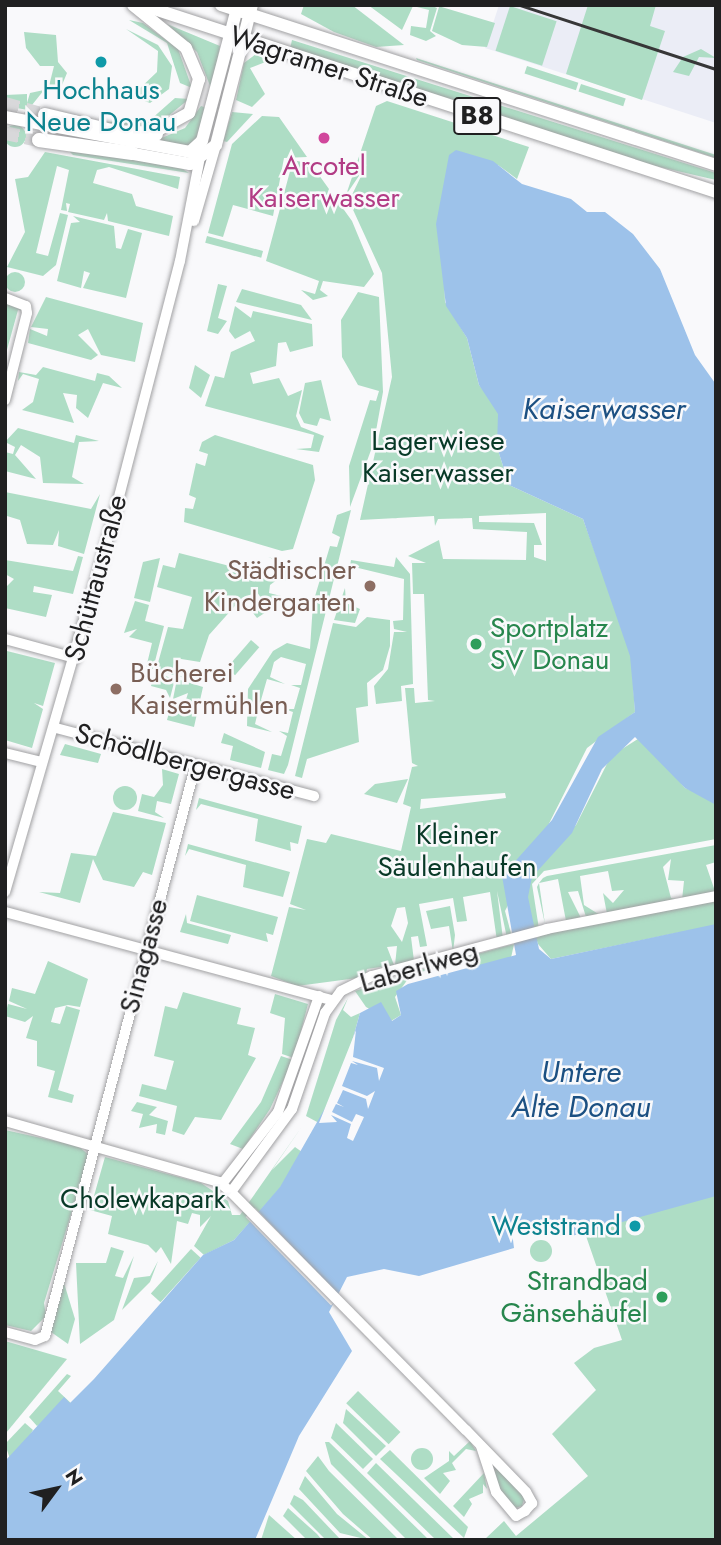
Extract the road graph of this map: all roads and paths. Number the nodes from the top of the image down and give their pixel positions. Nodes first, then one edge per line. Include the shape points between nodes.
1 (133, 5) edge
2 (142, 5) edge
3 (221, 5) edge
4 (244, 9) edge
5 (230, 35) junction
6 (244, 40) junction
7 (5, 117) edge
8 (41, 127) junction
9 (156, 134) junction
10 (108, 139) junction
11 (202, 141) junction
12 (216, 145) junction
13 (132, 153) joint
14 (181, 158) junction
15 (199, 162) junction
16 (716, 165) edge
17 (202, 180) junction
18 (716, 192) edge
19 (5, 298) edge
20 (5, 400) edge
21 (5, 639) edge
22 (75, 658) junction
23 (56, 728) junction
24 (5, 753) edge
25 (40, 762) junction
26 (194, 767) junction
27 (314, 796) dead end
28 (5, 892) edge
29 (716, 896) edge
30 (5, 912) edge
31 (145, 950) junction
32 (318, 996) junction
33 (332, 1000) junction
34 (5, 1121) edge
35 (94, 1145) junction
36 (222, 1184) junction
37 (231, 1192) junction
38 (5, 1332) edge
39 (481, 1446) junction

1 - 9 main road via 186,48 199,79 189,113
2 - 5 main road, Wagramer Straße / B8
3 - 4 main road, Wagramer Straße / B8
4 - 5 main road
4 - 6 main road, Schüttaustraße
4 - 16 main road, Wagramer Straße / B8
5 - 6 main road, Wagramer Straße / B8
5 - 11 main road
6 - 12 main road, Schüttaustraße
6 - 18 main road, Wagramer Straße / B8
7 - 8 main road
8 - 9 highway
8 - 10 main road
8 - 13 highway
9 - 10 main road
10 - 14 main road
11 - 14 main road
11 - 15 street
12 - 15 main road
12 - 17 street, Schüttaustraße
13 - 14 main road
14 - 15 main road
14 - 17 street
15 - 17 street
17 - 22 street, Schüttaustraße
19 - 20 street via 20,302 27,313
21 - 22 street
22 - 23 street, Schüttaustraße
23 - 25 street, Schüttaustraße
23 - 26 street, Schödlbergergasse
24 - 25 street, Schödlbergergasse
25 - 28 street, Schüttaustraße
26 - 27 street, Schödlbergergasse
26 - 31 street, Sinagasse
29 - 33 street, Laberlweg via 539,933 372,976
30 - 31 street
31 - 32 street
31 - 35 street, Sinagasse
32 - 33 street
32 - 36 street via 295,1079
33 - 37 street via 292,1109
34 - 35 street
35 - 36 street
35 - 38 street, Sinagasse via 45,1336 35,1340
36 - 37 street
37 - 39 street
39 - 39 street via 496,1492 516,1516 525,1511 532,1503 526,1492

